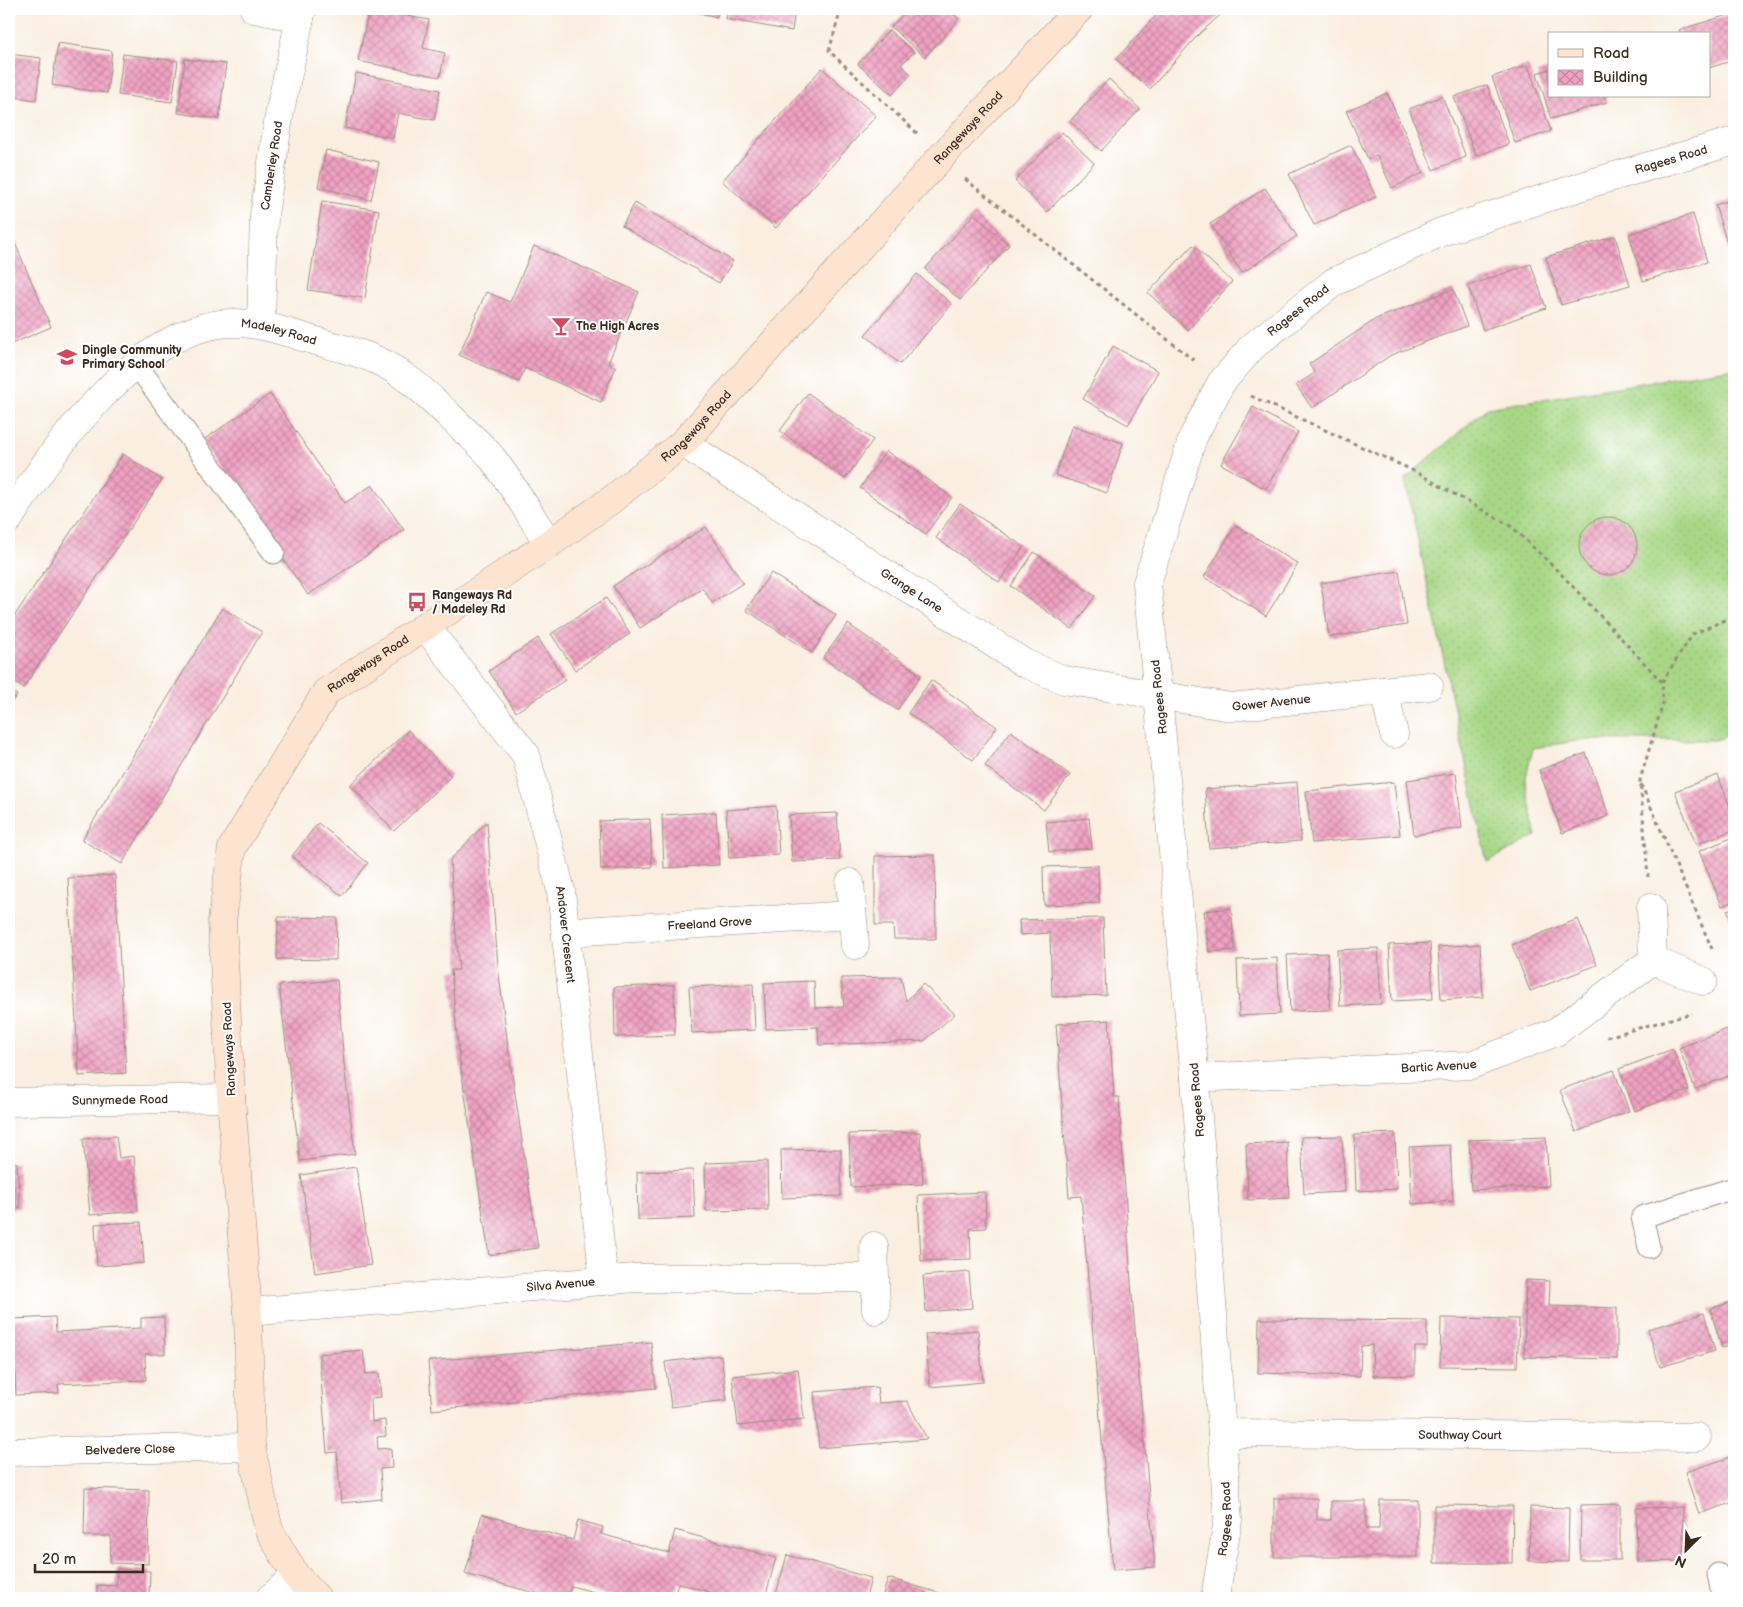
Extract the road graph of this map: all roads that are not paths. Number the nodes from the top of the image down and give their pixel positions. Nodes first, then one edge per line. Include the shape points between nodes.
1 (254, 9) edge
2 (1079, 9) edge
3 (301, 13) edge
4 (1734, 141) edge
5 (261, 324) junction
6 (136, 364) junction
7 (683, 444) junction
8 (13, 503) edge
9 (549, 544) junction
10 (274, 553) dead end
11 (425, 626) junction
12 (1429, 686) dead end
13 (1384, 691) junction
14 (1159, 695) junction
15 (1394, 734) dead end
16 (850, 883) dead end
17 (1651, 907) road end
18 (852, 915) junction
19 (566, 932) junction
20 (855, 945) dead end
21 (1653, 960) junction
22 (1704, 981) dead end
23 (1195, 1078) junction
24 (231, 1098) junction
25 (9, 1102) edge
26 (1734, 1188) edge
27 (874, 1246) dead end
28 (1650, 1247) dead end
29 (873, 1278) junction
30 (604, 1281) junction
31 (876, 1310) dead end
32 (248, 1312) junction
33 (1222, 1433) junction
34 (1697, 1437) dead end
35 (251, 1447) junction
36 (9, 1452) edge
37 (1718, 1574) dead end
38 (296, 1576) junction
39 (270, 1598) edge
40 (317, 1598) edge
41 (1215, 1598) edge
42 (1723, 1598) edge

1 - 3 street
2 - 7 street, Rangeways Road
3 - 5 street, Camberley Road via 280,110 264,214
4 - 14 street, Ragees Road via 1441,232 1334,282 1252,347 1221,383 1193,437 1147,583
5 - 6 street, Madeley Road via 230,323 196,330
5 - 9 street, Madeley Road via 374,359 404,376 492,457
6 - 8 street, Madeley Road via 86,412
6 - 10 lane
7 - 9 street, Rangeways Road
7 - 14 street, Grange Lane via 1024,663 1064,680
9 - 11 street, Rangeways Road
11 - 19 street, Andover Crescent via 526,755 561,890
11 - 24 street, Rangeways Road via 326,692 232,848 222,921
12 - 13 street, Gower Avenue
13 - 14 street, Gower Avenue via 1231,707
13 - 15 street
14 - 23 street, Ragees Road
16 - 18 street
17 - 21 street
18 - 19 street, Freeland Grove
18 - 20 street
19 - 30 street, Andover Crescent
21 - 22 street
21 - 23 street, Bartic Avenue via 1556,1032 1471,1065
23 - 33 street, Ragees Road
24 - 25 street, Sunnymede Road
24 - 32 street, Rangeways Road
26 - 28 lane via 1642,1217
27 - 29 street
29 - 30 street, Silva Avenue via 635,1278
29 - 31 street
30 - 32 street, Silva Avenue
32 - 35 street, Rangeways Road
33 - 34 street, Southway Court
33 - 41 street, Ragees Road via 1228,1520
35 - 36 street, Belvedere Close
35 - 38 street, Rangeways Road via 269,1530
37 - 42 lane
38 - 39 street
38 - 40 street, Rangeways Road

